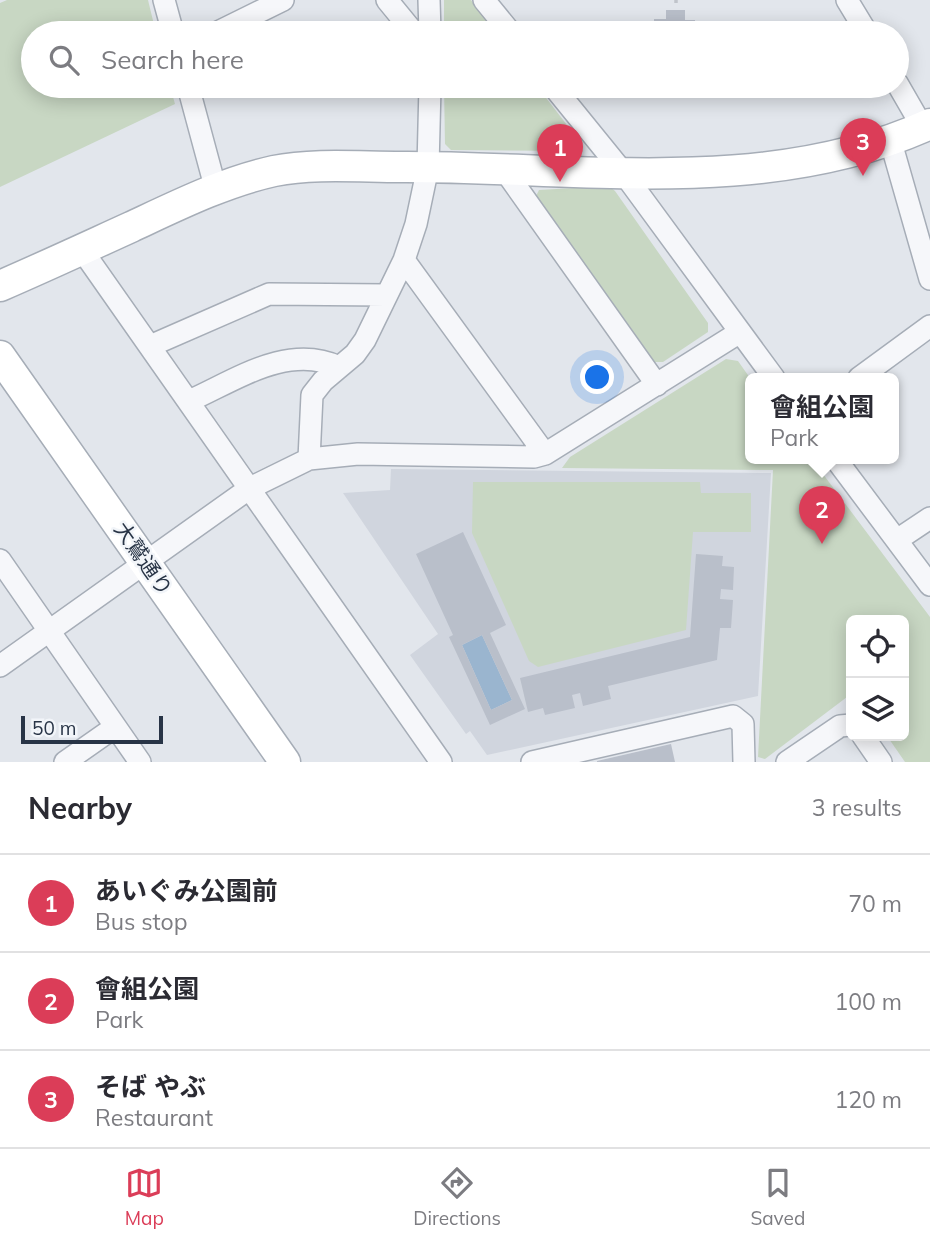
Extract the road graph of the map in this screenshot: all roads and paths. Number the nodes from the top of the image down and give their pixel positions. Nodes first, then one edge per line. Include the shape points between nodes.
1 (164, 0) edge
2 (283, 0) edge
3 (387, 0) edge
4 (429, 0) edge
5 (484, 0) edge
6 (847, 0) edge
7 (170, 21) edge
8 (240, 21) edge
9 (404, 21) edge
10 (430, 21) edge
11 (501, 21) edge
12 (860, 21) edge
13 (191, 98) edge
14 (430, 98) edge
15 (563, 98) edge
16 (907, 98) edge
17 (926, 126) edge
18 (890, 139) junction
19 (428, 167) junction
20 (503, 168) junction
21 (622, 171) junction
22 (216, 190) junction
23 (82, 250) junction
24 (404, 260) junction
25 (930, 279) edge
26 (0, 286) edge
27 (386, 295) junction
28 (930, 326) edge
29 (740, 332) junction
30 (150, 346) junction
31 (0, 356) edge
32 (339, 367) junction
33 (770, 373) edge
34 (866, 373) edge
35 (657, 385) junction
36 (189, 401) junction
37 (545, 454) junction
38 (309, 459) junction
39 (840, 464) edge
40 (250, 488) junction
41 (930, 518) edge
42 (897, 540) junction
43 (0, 560) edge
44 (146, 562) junction
45 (930, 585) edge
46 (50, 632) junction
47 (0, 666) edge
48 (846, 725) edge
49 (115, 727) junction
50 (866, 741) edge
51 (65, 762) edge
52 (140, 762) edge
53 (285, 762) edge
54 (441, 762) edge
55 (532, 762) edge
56 (744, 762) edge
57 (787, 762) edge
58 (881, 762) edge

1 - 7 street
2 - 8 street
3 - 9 street
4 - 10 street
5 - 11 street
6 - 12 street
13 - 22 street
14 - 19 street
15 - 21 street
16 - 17 street
17 - 18 street
18 - 21 street via 793,164 710,171
18 - 25 street
19 - 20 street
19 - 22 street via 299,168 273,171
19 - 24 street
20 - 21 street
20 - 35 street
21 - 29 street
22 - 23 street
23 - 26 street
23 - 30 street
24 - 27 street
24 - 37 street
27 - 30 street via 269,294
27 - 32 street via 365,340
28 - 34 street
29 - 33 street
29 - 35 street
30 - 36 street
31 - 44 street, 大鷲通り
32 - 36 street via 322,359 282,359
32 - 38 street via 312,395
35 - 37 street
36 - 40 street
37 - 38 street via 358,454
38 - 40 street
39 - 42 street
40 - 44 street
40 - 54 street
41 - 42 street
42 - 45 street
43 - 46 street
44 - 46 street
44 - 53 street, 大鷲通り
46 - 47 street
46 - 49 street
48 - 57 street
49 - 51 street
49 - 52 street
50 - 58 street
55 - 56 street via 733,716 743,724

